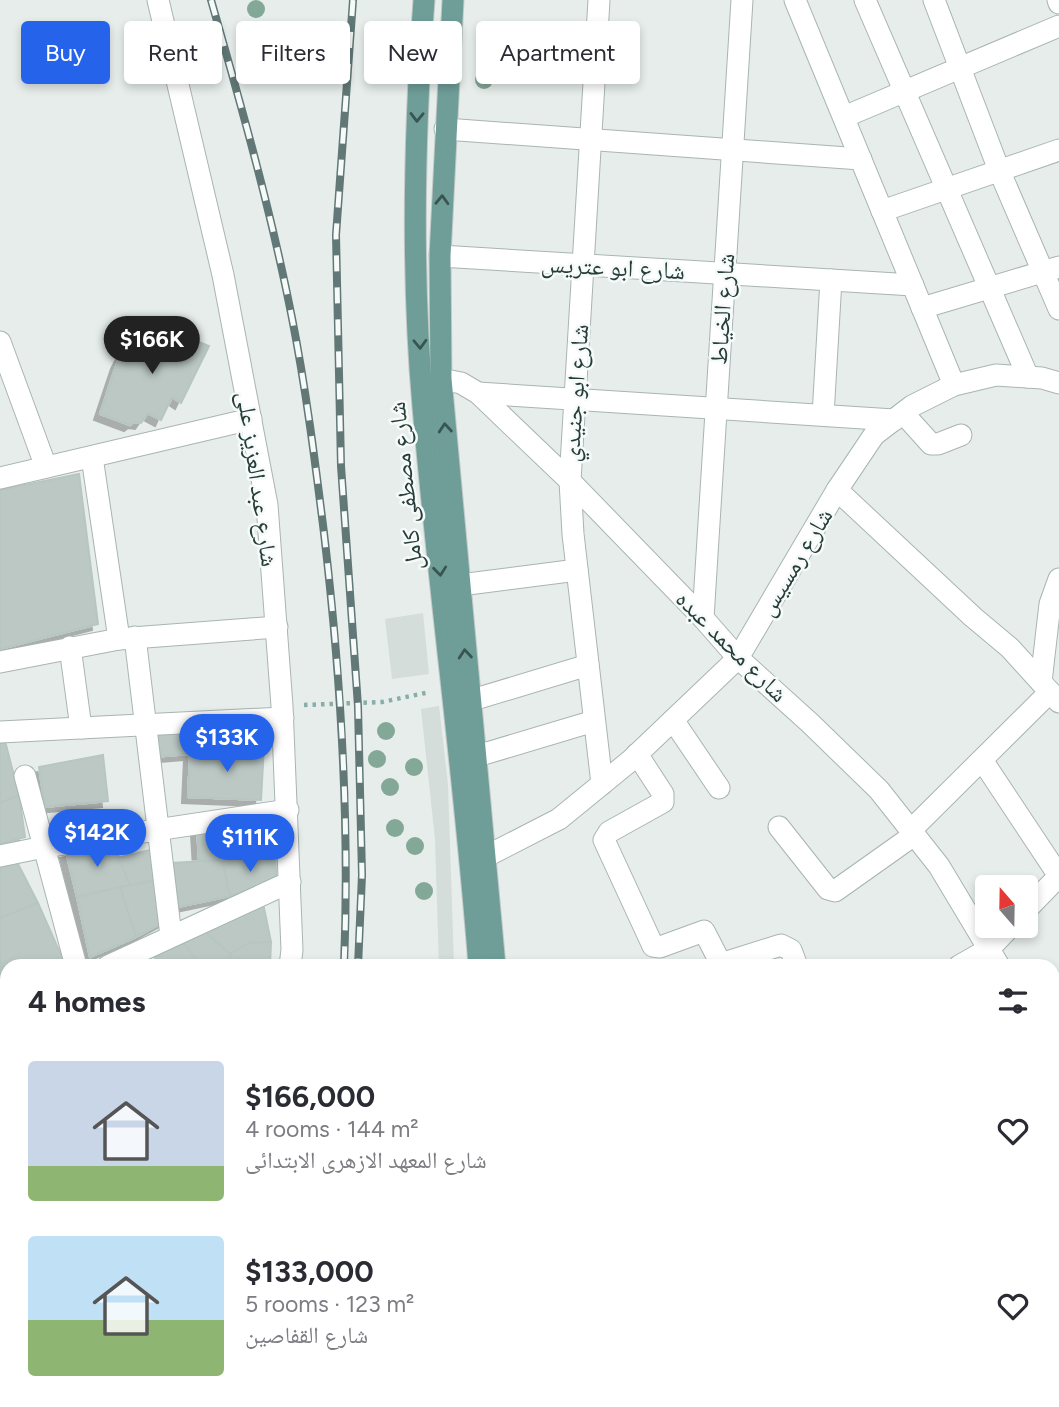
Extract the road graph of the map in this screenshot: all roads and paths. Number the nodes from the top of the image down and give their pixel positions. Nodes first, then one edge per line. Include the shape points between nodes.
1 (158, 0) edge
2 (424, 0) edge
3 (453, 0) edge
4 (599, 0) edge
5 (742, 0) edge
6 (795, 0) edge
7 (865, 0) edge
8 (934, 0) edge
9 (1059, 26) edge
10 (960, 68) junction
11 (904, 92) junction
12 (844, 117) junction
13 (445, 129) junction
14 (590, 140) junction
15 (732, 150) junction
16 (1059, 150) edge
17 (861, 159) junction
18 (999, 170) junction
19 (946, 189) junction
20 (882, 211) junction
21 (440, 256) junction
22 (583, 265) junction
23 (1051, 269) edge
24 (725, 274) junction
25 (831, 280) junction
26 (913, 285) junction
27 (988, 288) junction
28 (922, 308) junction
29 (1059, 309) edge
30 (0, 342) edge
31 (1028, 377) junction
32 (440, 379) junction
33 (1059, 383) edge
34 (954, 385) junction
35 (478, 393) junction
36 (575, 399) junction
37 (716, 409) junction
38 (823, 415) junction
39 (898, 417) junction
40 (251, 419) junction
41 (961, 435) dead end
42 (92, 457) junction
43 (47, 467) junction
44 (0, 478) edge
45 (570, 481) junction
46 (837, 490) junction
47 (577, 569) junction
48 (1059, 579) edge
49 (460, 585) junction
50 (703, 618) junction
51 (277, 627) junction
52 (127, 638) junction
53 (70, 647) junction
54 (738, 658) junction
55 (0, 662) edge
56 (588, 665) junction
57 (452, 687) junction
58 (1050, 692) edge
59 (469, 701) junction
60 (282, 712) junction
61 (673, 720) junction
62 (594, 721) junction
63 (145, 724) junction
64 (80, 728) junction
65 (0, 732) edge
66 (637, 754) junction
67 (477, 756) junction
68 (982, 760) junction
69 (26, 776) dead end
70 (602, 784) junction
71 (719, 788) dead end
72 (288, 810) junction
73 (779, 827) dead end
74 (158, 830) junction
75 (912, 832) junction
76 (44, 847) junction
77 (0, 856) edge
78 (485, 857) junction
79 (1059, 876) edge
80 (290, 881) junction
81 (1038, 898) edge
82 (171, 936) junction
83 (1004, 938) edge
84 (994, 957) edge
85 (74, 959) edge
86 (142, 959) edge
87 (290, 959) edge
88 (478, 959) edge
89 (494, 959) edge
90 (718, 959) edge
91 (737, 959) edge
92 (794, 959) edge

1 - 40 street, شارع عبد العزيز على via 223,275
2 -> 57 main road, شارع مصطفى كامل via 415,244 422,406
3 - 13 main road, شارع مصطفى كامل
4 - 14 street, شارع ابو جنيدي
5 - 15 street, شارع الخياط
6 - 12 street
7 - 11 street
8 - 10 street
9 - 10 street
10 - 11 street
10 - 18 street
11 - 12 street
11 - 19 street
12 - 17 street
13 - 14 street
21 -> 13 main road, شارع مصطفى كامل
14 - 15 street
14 - 22 street, شارع ابو جنيدي
15 - 17 street
15 - 24 street, شارع الخياط
16 - 18 street
17 - 20 street
18 - 19 street
18 - 23 street
19 - 20 street
19 - 27 street
20 - 26 street
21 - 22 street, شارع ابو عتريس
21 - 32 main road, شارع مصطفى كامل
22 - 24 street, شارع ابو عتريس
22 - 36 street, شارع ابو جنيدي
23 - 27 street
23 - 29 street
24 - 25 street, شارع ابو عتريس
24 - 37 street, شارع الخياط
25 - 26 street, شارع ابو عتريس
25 - 38 street
26 - 28 street
27 - 28 street
27 - 31 street
28 - 34 street
30 - 43 street
31 - 33 street, شارع رمسيس
31 - 34 street, شارع رمسيس via 996,375
32 - 35 street, شارع محمد عبده via 461,383
49 -> 32 main road, شارع مصطفى كامل
34 - 39 street, شارع رمسيس
35 - 36 street
35 - 45 street, شارع محمد عبده
36 - 37 street
36 - 45 street, شارع ابو جنيدي
37 - 38 street
37 - 50 street, شارع الخياط
38 - 39 street
39 - 41 street via 931,444
39 - 46 street, شارع رمسيس via 874,435
40 - 42 street
40 - 51 street, شارع عبد العزيز على via 267,505
42 - 43 street
42 - 52 street
43 - 44 street
45 - 47 street, شارع ابو جنيدي
45 - 50 street, شارع محمد عبده
46 - 54 street, شارع رمسيس
46 - 58 street via 1010,648
47 - 49 street
47 - 56 street, شارع ابو جنيدي
48 - 58 street via 1050,604
59 -> 49 main road, شارع مصطفى كامل
50 - 54 street, شارع محمد عبده
51 - 52 street
51 - 60 street, شارع عبد العزيز على
52 - 53 street
52 - 63 street
53 - 55 street
53 - 64 street
54 - 61 street, شارع رمسيس
54 - 75 street, شارع محمد عبده via 879,790
56 - 59 street
56 - 62 street, شارع ابو جنيدي
57 - 60 path via 382,702
57 - 88 main road, شارع مصطفى كامل
58 - 68 street
59 - 67 main road, شارع مصطفى كامل
60 - 63 street
60 - 72 street, شارع عبد العزيز على
61 - 66 street, شارع رمسيس
61 - 71 street
62 - 67 street
62 - 70 street, شارع ابو جنيدي
63 - 64 street
63 - 74 street
64 - 65 street
66 - 70 street, شارع رمسيس
66 - 90 street via 663,794 663,802 609,832 604,840 653,946 704,930
67 - 78 main road, شارع مصطفى كامل
68 - 75 street
68 - 79 street
69 - 76 street
70 - 78 street, شارع رمسيس via 559,819
72 - 74 street
72 - 80 street, شارع عبد العزيز على
73 - 75 street via 835,891
74 - 76 street
74 - 82 street
75 - 84 street, شارع محمد عبده via 939,866
76 - 77 street
76 - 85 street
78 - 89 main road, شارع مصطفى كامل
79 - 81 street
80 - 82 street
80 - 87 street, شارع عبد العزيز على
82 - 86 street
83 - 84 street
91 - 92 street via 781,945 791,950

